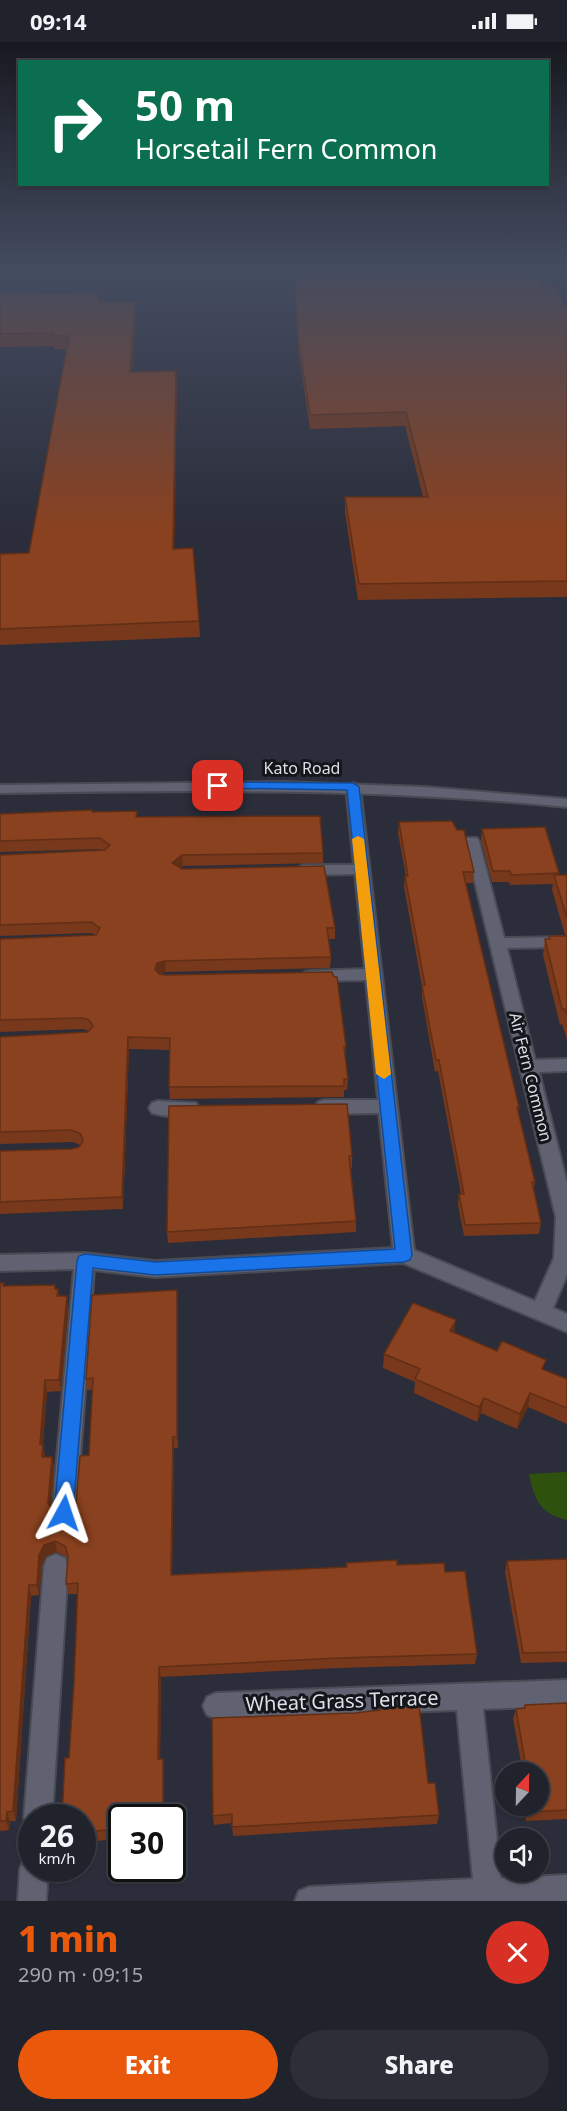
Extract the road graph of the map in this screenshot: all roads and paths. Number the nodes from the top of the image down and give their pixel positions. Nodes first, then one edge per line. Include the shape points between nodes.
1 (353, 787) junction
2 (0, 789) edge
3 (567, 803) edge
4 (472, 841) dead end
5 (362, 869) junction
6 (290, 870) edge
7 (567, 942) edge
8 (498, 943) junction
9 (373, 974) junction
10 (293, 976) edge
11 (567, 1065) edge
12 (528, 1066) junction
13 (387, 1106) junction
14 (307, 1107) edge
15 (158, 1108) dead end
16 (204, 1108) edge
17 (566, 1217) edge
18 (404, 1255) junction
19 (85, 1261) junction
20 (0, 1263) edge
21 (541, 1311) junction
22 (567, 1323) edge
23 (64, 1513) edge
24 (56, 1566) dead end
25 (567, 1693) edge
26 (469, 1697) junction
27 (216, 1706) dead end
28 (39, 1804) edge
29 (33, 1882) edge
30 (567, 1889) edge
31 (488, 1892) junction
32 (32, 1901) edge
33 (309, 1901) edge

1 - 2 street, Kato Road
1 - 3 street, Kato Road via 478,793
1 - 5 street
4 - 8 street, Air Fern Common
5 - 6 street
5 - 9 street
7 - 8 street
8 - 12 street, Air Fern Common
9 - 10 street
9 - 13 street
11 - 12 street
12 - 17 street, Air Fern Common
13 - 14 street
13 - 18 street
15 - 16 street
17 - 21 street, Air Fern Common via 564,1258
18 - 19 street via 155,1269
18 - 21 street
19 - 20 street
19 - 23 street
21 - 22 street
24 - 28 street
25 - 26 street, Wheat Grass Terrace
26 - 27 street, Wheat Grass Terrace
26 - 31 street
29 - 32 street
30 - 31 street
31 - 33 street

